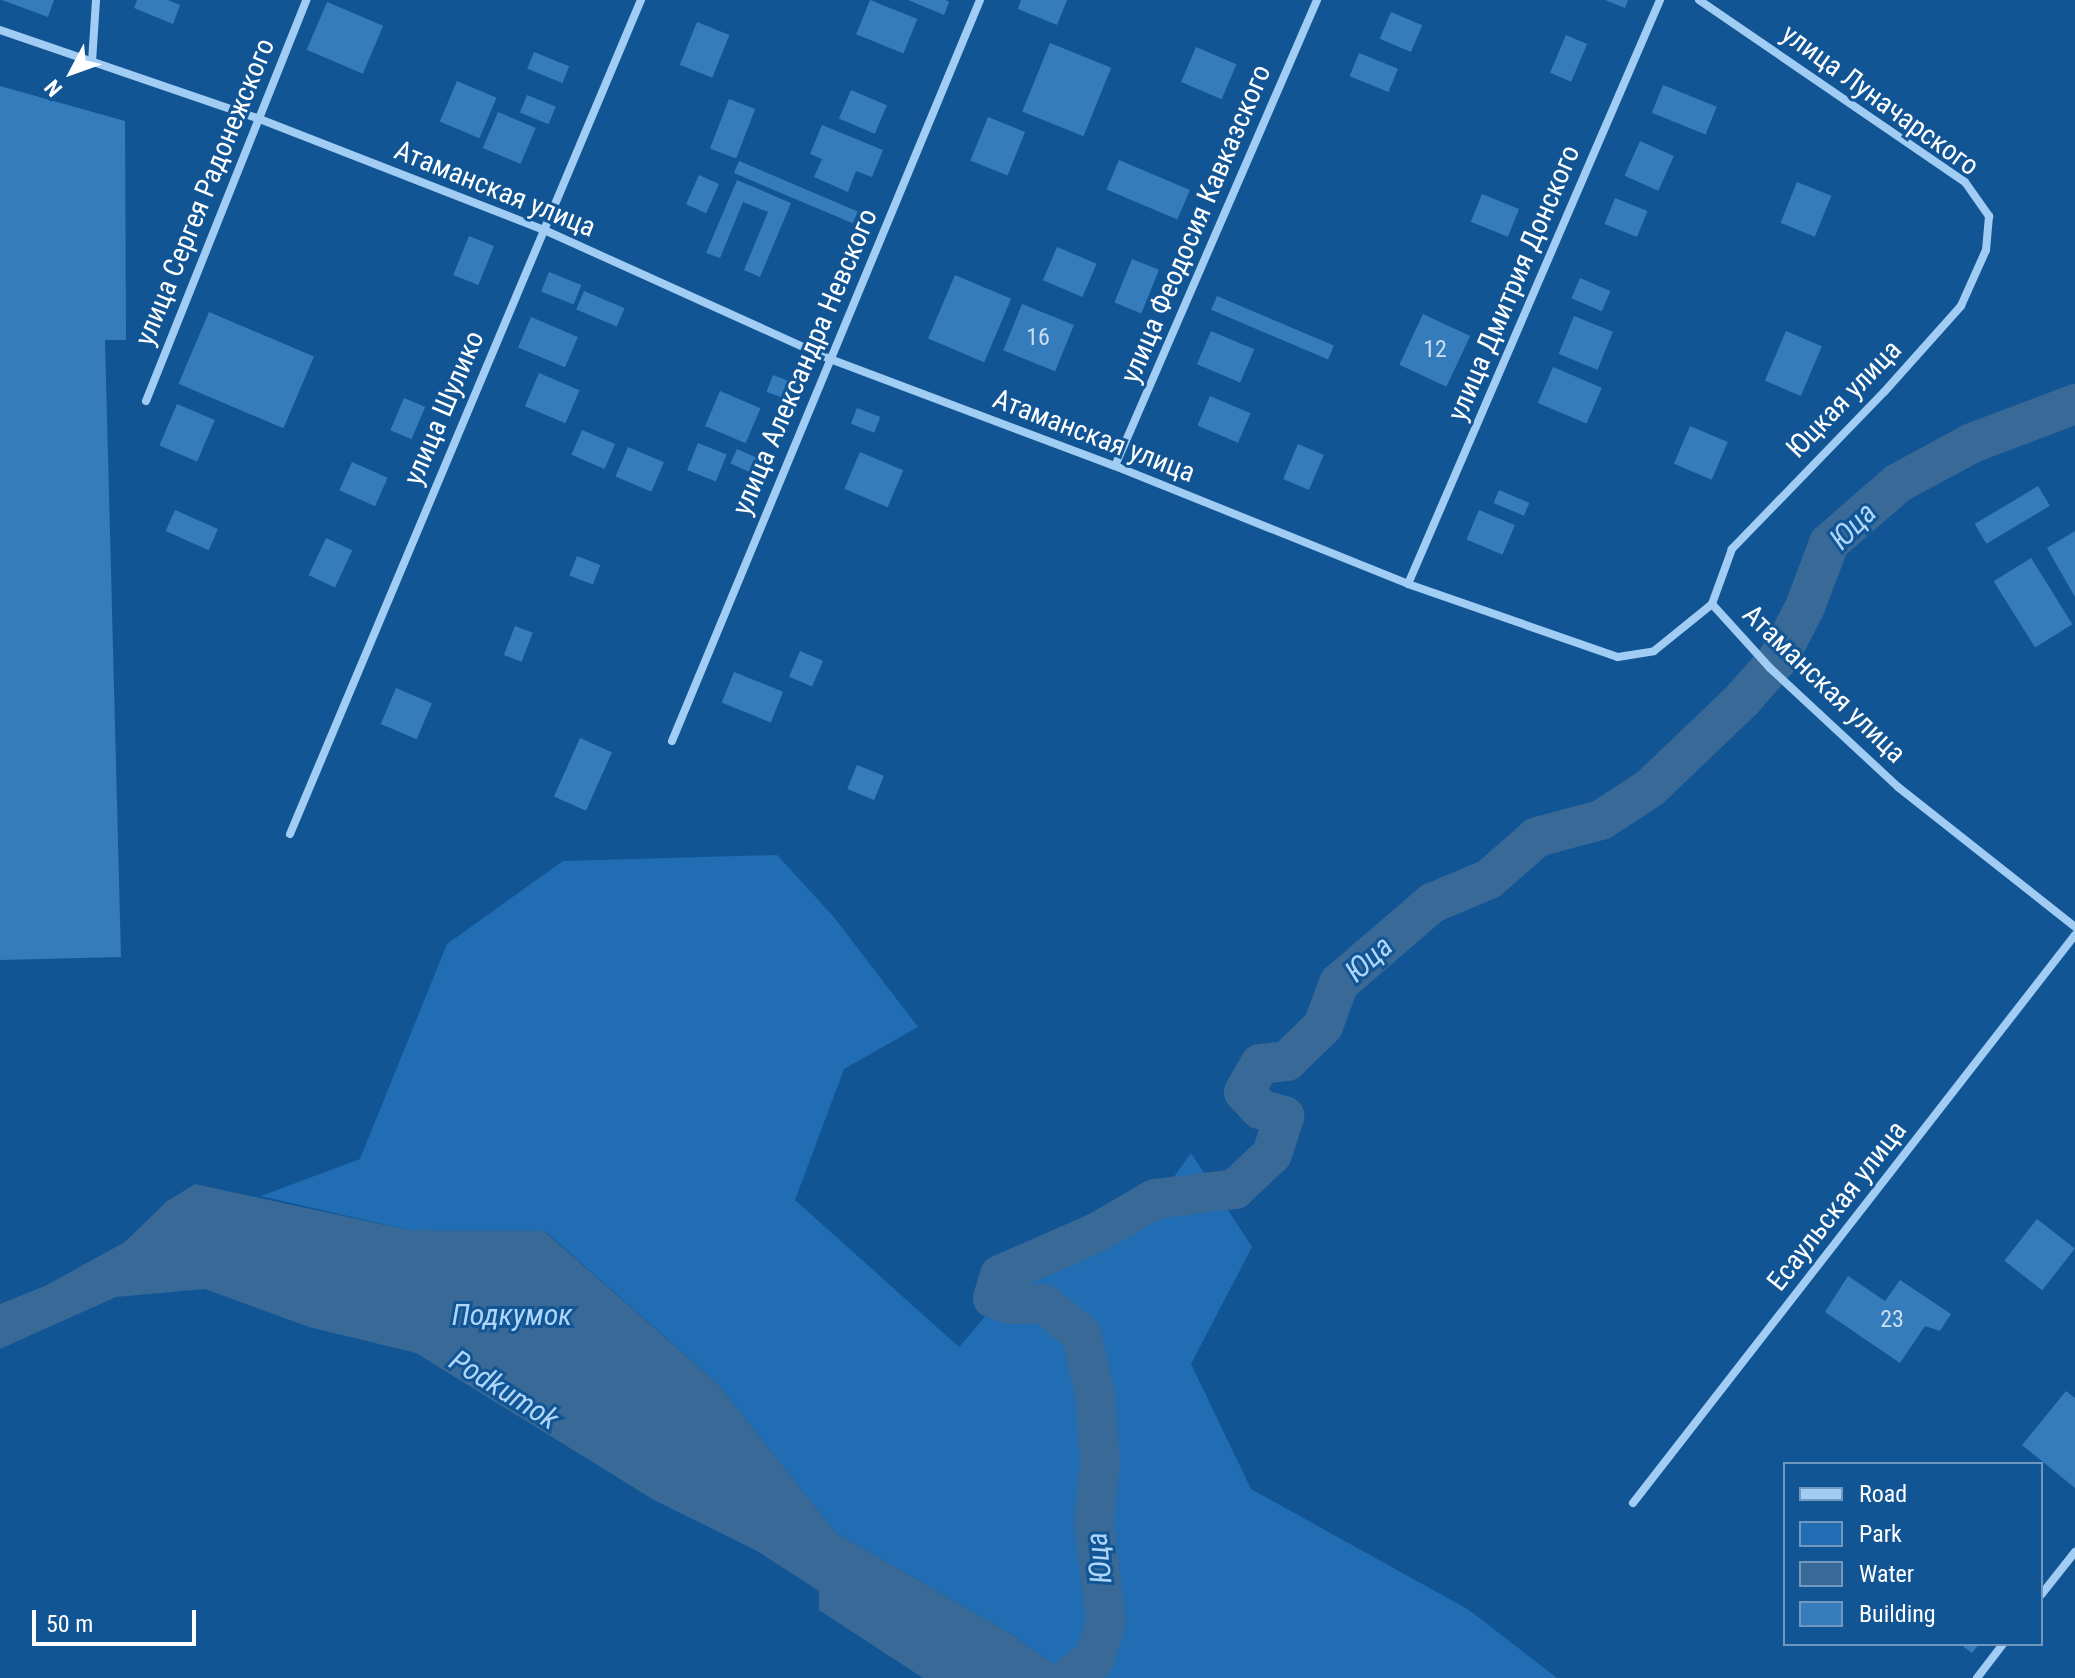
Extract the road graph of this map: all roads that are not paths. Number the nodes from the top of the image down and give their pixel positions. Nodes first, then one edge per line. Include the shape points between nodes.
1 (96, 0) edge
2 (306, 0) edge
3 (641, 0) edge
4 (980, 0) edge
5 (1317, 0) edge
6 (1660, 0) edge
7 (1699, 0) edge
8 (0, 30) edge
9 (92, 62) junction
10 (257, 118) junction
11 (1989, 216) joint
12 (542, 229) junction
13 (830, 359) junction
14 (146, 401) dead end
15 (1115, 466) junction
16 (1408, 584) junction
17 (1712, 604) junction
18 (672, 741) dead end
19 (290, 834) dead end
20 (2075, 927) edge
21 (2075, 935) edge
22 (1633, 1503) dead end
23 (2075, 1552) edge
24 (2043, 1592) edge
25 (2001, 1646) edge
26 (1977, 1678) edge

1 - 9 street
2 - 10 street, улица Сергея Радонежского
3 - 12 street, улица Шулико
4 - 13 street, улица Александра Невского
5 - 15 street, улица Феодосия Кавказского
6 - 16 street, улица Дмитрия Донского
7 - 11 street, улица Луначарского via 1965,182
8 - 9 street, Атаманская улица
9 - 10 street, Атаманская улица
10 - 12 street, Атаманская улица
10 - 14 street, улица Сергея Радонежского
11 - 17 street, Юцкая улица via 1986,250 1961,306 1732,549
12 - 13 street, Атаманская улица
12 - 19 street, улица Шулико
13 - 15 street, Атаманская улица
13 - 18 street, улица Александра Невского
15 - 16 street, Атаманская улица
16 - 17 street, Атаманская улица via 1618,657 1654,651
17 - 20 street, Атаманская улица via 1770,668 1898,787
21 - 22 street, Есаульская улица
23 - 24 street
25 - 26 street

